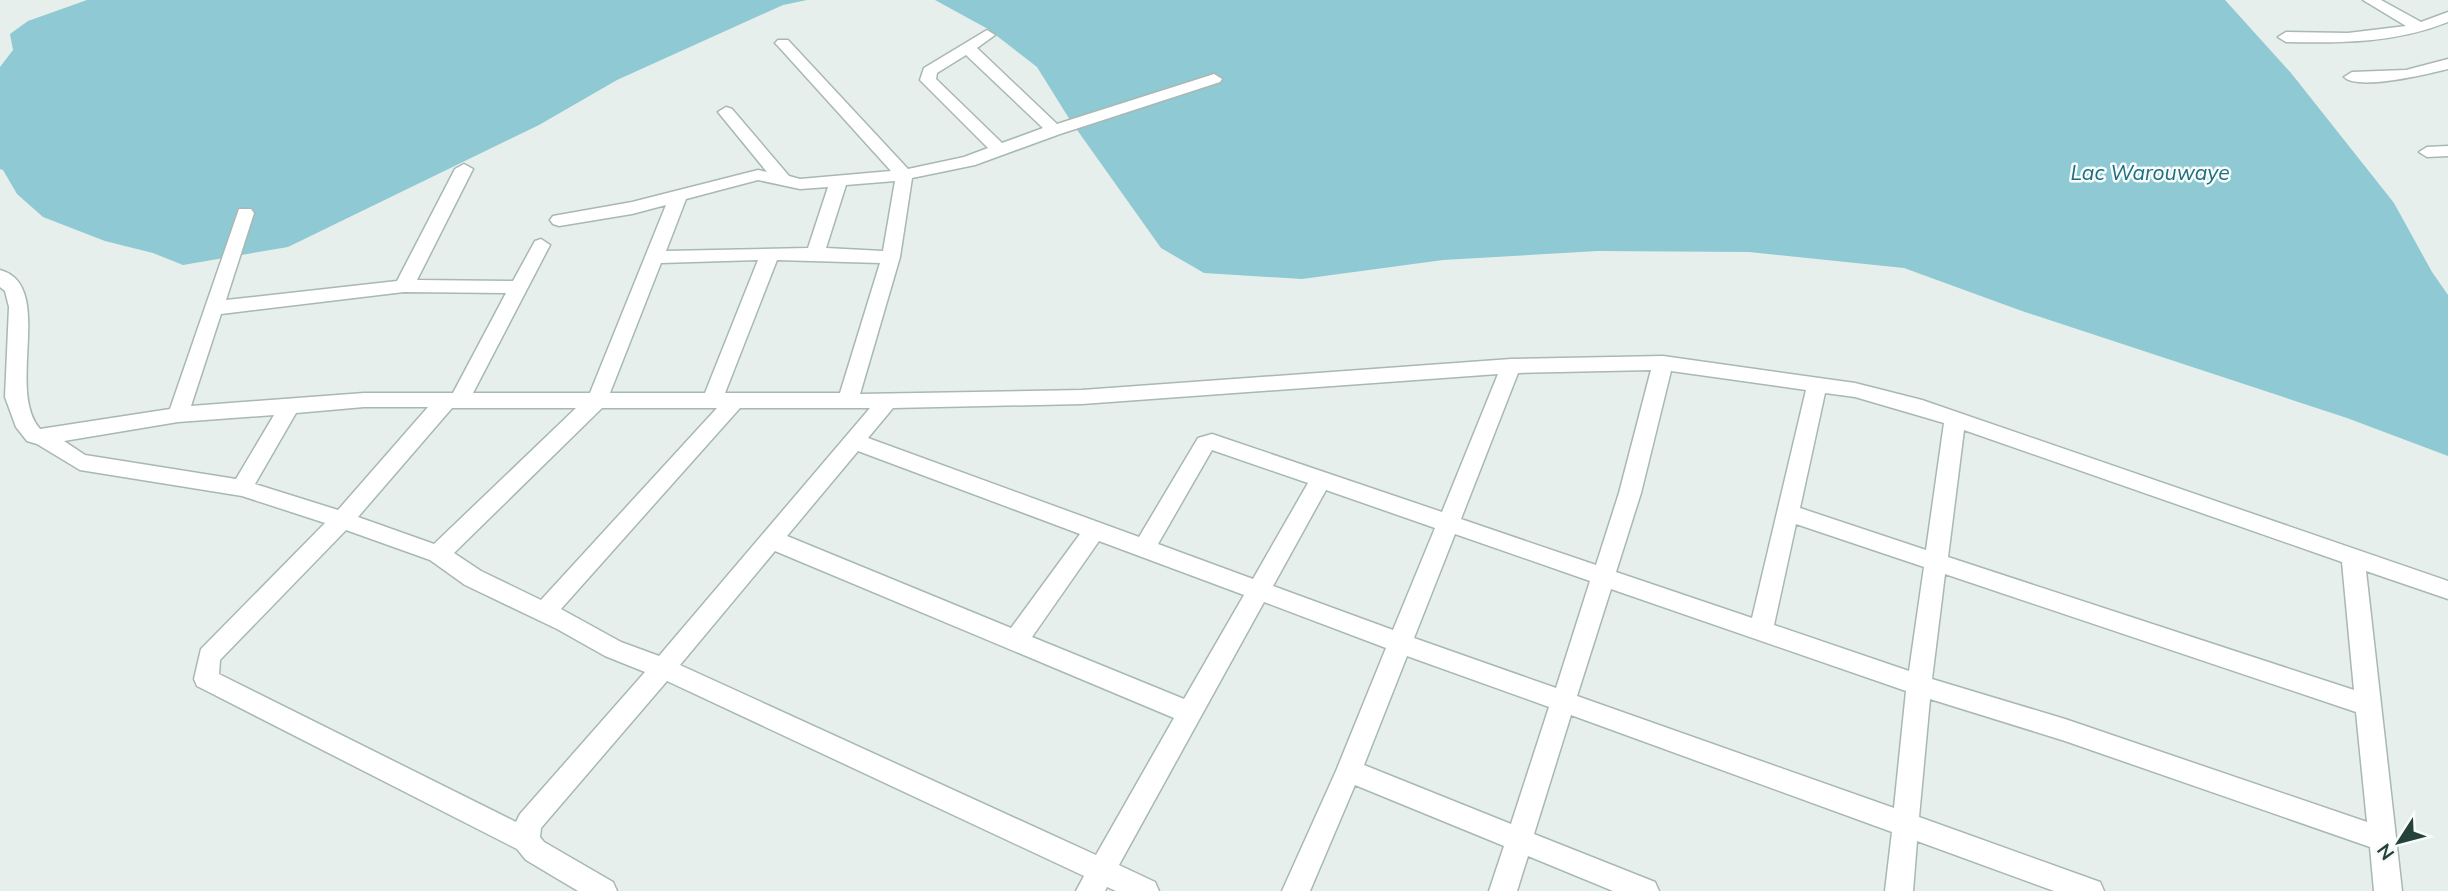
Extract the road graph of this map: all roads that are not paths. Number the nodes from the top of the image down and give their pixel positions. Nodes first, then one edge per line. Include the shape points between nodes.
1 (2370, 0) edge
2 (2448, 17) edge
3 (2420, 28) junction
4 (987, 35) dead end
5 (2286, 37) dead end
6 (783, 43) dead end
7 (967, 47) junction
8 (2448, 64) edge
9 (2352, 77) dead end
10 (1214, 79) dead end
11 (726, 112) dead end
12 (1054, 130) junction
13 (1000, 150) junction
14 (2448, 150) edge
15 (2427, 152) dead end
16 (464, 169) dead end
17 (904, 175) junction
18 (784, 181) junction
19 (838, 183) junction
20 (679, 195) junction
21 (245, 213) dead end
22 (559, 219) dead end
23 (541, 245) dead end
24 (770, 254) junction
25 (815, 254) junction
26 (654, 257) junction
27 (891, 257) junction
28 (0, 276) edge
29 (404, 286) junction
30 (517, 287) junction
31 (215, 309) junction
32 (1663, 363) junction
33 (1511, 366) junction
34 (1817, 385) junction
35 (453, 400) junction
36 (597, 400) junction
37 (723, 401) junction
38 (848, 401) junction
39 (888, 401) junction
40 (291, 404) junction
41 (178, 415) junction
42 (1955, 419) junction
43 (42, 438) junction
44 (853, 441) junction
45 (1321, 479) junction
46 (242, 488) junction
47 (1788, 513) junction
48 (342, 520) junction
49 (1449, 523) junction
50 (1095, 530) junction
51 (770, 540) junction
52 (1144, 549) junction
53 (438, 554) junction
54 (2353, 556) junction
55 (1936, 564) junction
56 (1602, 576) junction
57 (2448, 590) edge
58 (1258, 591) junction
59 (544, 612) junction
60 (1761, 631) junction
61 (1016, 640) junction
62 (1400, 643) junction
63 (663, 668) junction
64 (1919, 685) junction
65 (1562, 700) junction
66 (2368, 705) junction
67 (1190, 713) junction
68 (1349, 771) junction
69 (1906, 825) junction
70 (2382, 839) junction
71 (526, 840) junction
72 (1518, 840) junction
73 (571, 881) edge
74 (1095, 881) edge
75 (603, 891) edge
76 (1145, 891) edge
77 (1296, 891) edge
78 (1503, 891) edge
79 (1646, 891) edge
80 (1899, 891) edge
81 (2090, 891) edge
82 (2388, 891) edge

1 - 3 street
2 - 3 street
3 - 5 street via 2361,38
4 - 7 street
6 - 17 street
7 - 12 street
7 - 13 street via 930,71 928,80
8 - 9 street via 2406,75
10 - 12 street
11 - 18 street
12 - 13 street
13 - 17 street
14 - 15 street
16 - 29 street
17 - 19 street
17 - 27 street
18 - 19 street
18 - 20 street via 758,175
19 - 25 street
20 - 22 street via 632,208
20 - 26 street
21 - 31 street
23 - 30 street
24 - 25 street
24 - 26 street
24 - 37 street
25 - 27 street
26 - 36 street
27 - 38 street
28 - 43 street via 14,289 19,307 15,397 30,434
29 - 30 street
29 - 31 street
30 - 35 street
31 - 41 street
32 - 33 street
32 - 34 street
32 - 56 street via 1630,493
33 - 39 street via 1082,397
33 - 49 street
34 - 42 street via 1855,390
34 - 47 street
35 - 36 street
35 - 40 street
35 - 48 street
36 - 37 street
36 - 53 street
37 - 38 street
37 - 59 street
38 - 39 street
39 - 44 street
40 - 41 street
40 - 46 street
41 - 43 street
42 - 54 street
42 - 55 street
43 - 46 street via 80,462
44 - 50 street
44 - 51 street
45 - 49 street
45 - 52 street via 1212,442 1205,444
45 - 58 street
46 - 48 street
47 - 55 street
47 - 60 street
48 - 53 street
48 - 71 street via 209,656 206,679
49 - 56 street
49 - 62 street
50 - 52 street
50 - 61 street
51 - 61 street
51 - 63 street
52 - 58 street
53 - 59 street via 473,578
54 - 57 street
54 - 66 street
55 - 64 street
55 - 66 street
56 - 60 street
56 - 65 street
58 - 62 street
58 - 67 street
59 - 63 street via 613,649
60 - 64 street
61 - 67 street
62 - 65 street
62 - 68 street
63 - 71 street via 529,823
63 - 74 street
64 - 69 street
64 - 70 street
65 - 69 street
65 - 72 street
66 - 70 street
67 - 74 street
68 - 72 street
68 - 77 street
69 - 80 street
69 - 81 street
70 - 82 street
71 - 73 street
72 - 78 street
72 - 79 street
73 - 75 street
74 - 76 street

